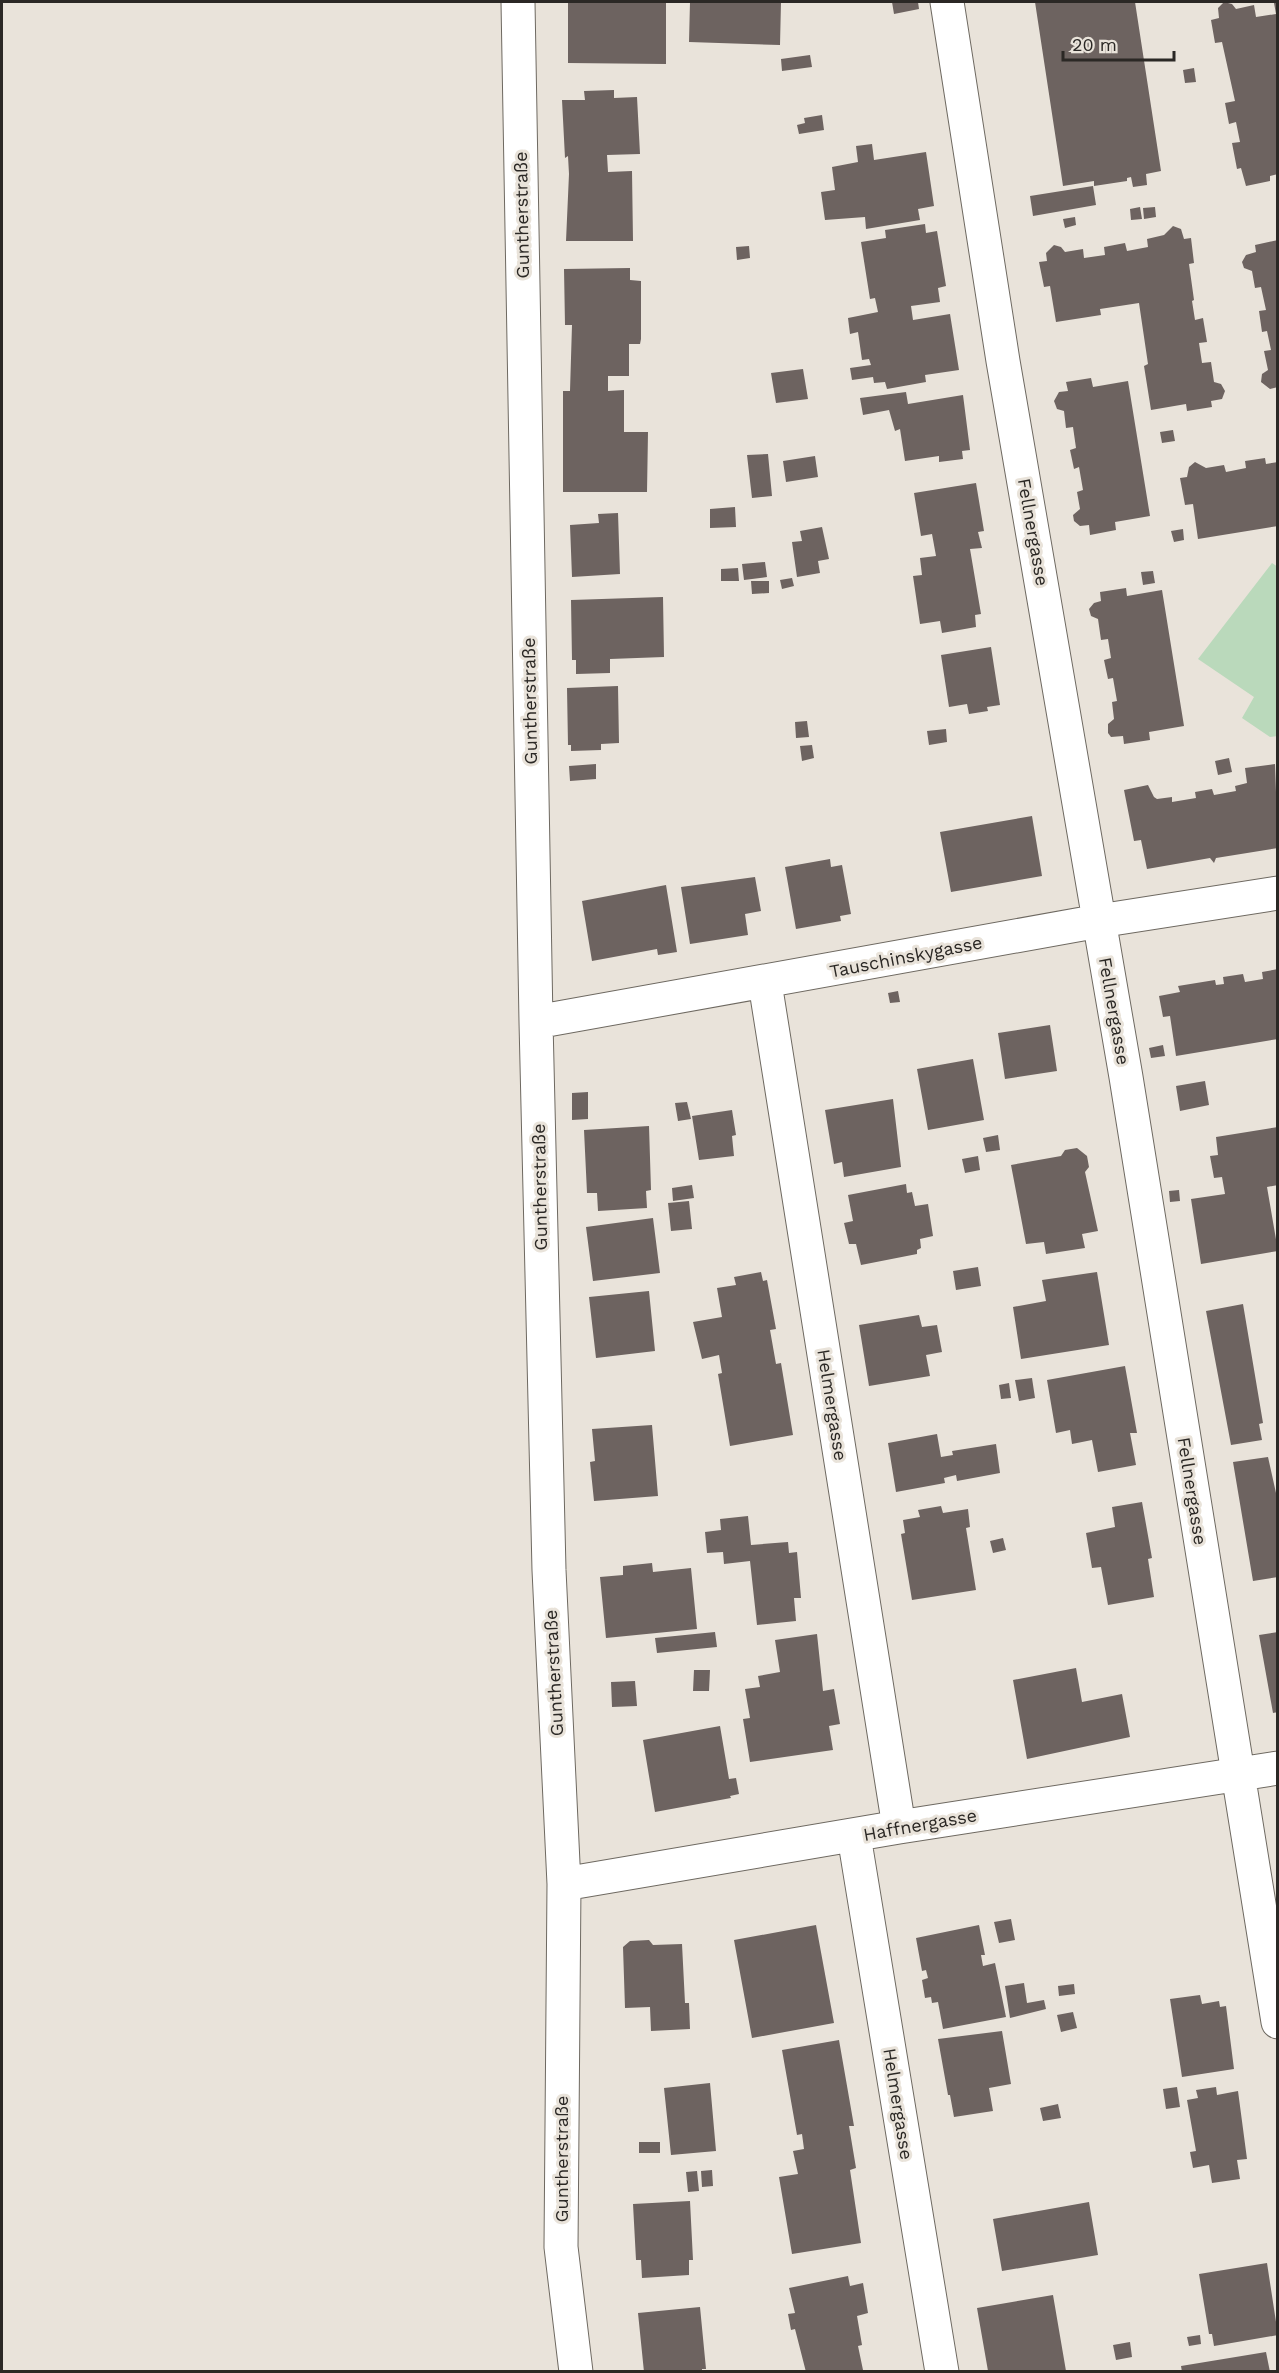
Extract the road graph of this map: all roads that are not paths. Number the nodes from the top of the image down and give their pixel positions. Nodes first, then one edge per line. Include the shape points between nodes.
1 (518, 2) edge
2 (947, 2) edge
3 (1278, 893) edge
4 (1098, 921) junction
5 (765, 983) junction
6 (536, 1022) junction
7 (1278, 1768) edge
8 (1238, 1776) junction
9 (899, 1827) junction
10 (854, 1836) junction
11 (564, 1884) junction
12 (1278, 2022) edge
13 (576, 2372) edge
14 (942, 2372) edge

1 - 6 street, Guntherstraße
2 - 4 street, Fellnergasse
3 - 4 street, Tauschinskygasse
4 - 5 street, Tauschinskygasse
4 - 8 street, Fellnergasse
5 - 6 street, Tauschinskygasse
5 - 9 street, Helmergasse
6 - 11 street, Guntherstraße via 549,1570
7 - 8 street, Haffnergasse
8 - 9 street, Haffnergasse
8 - 12 street, Fellnergasse
9 - 10 street, Haffnergasse
10 - 11 street, Haffnergasse
10 - 14 street, Helmergasse
11 - 13 street, Guntherstraße via 561,2247

